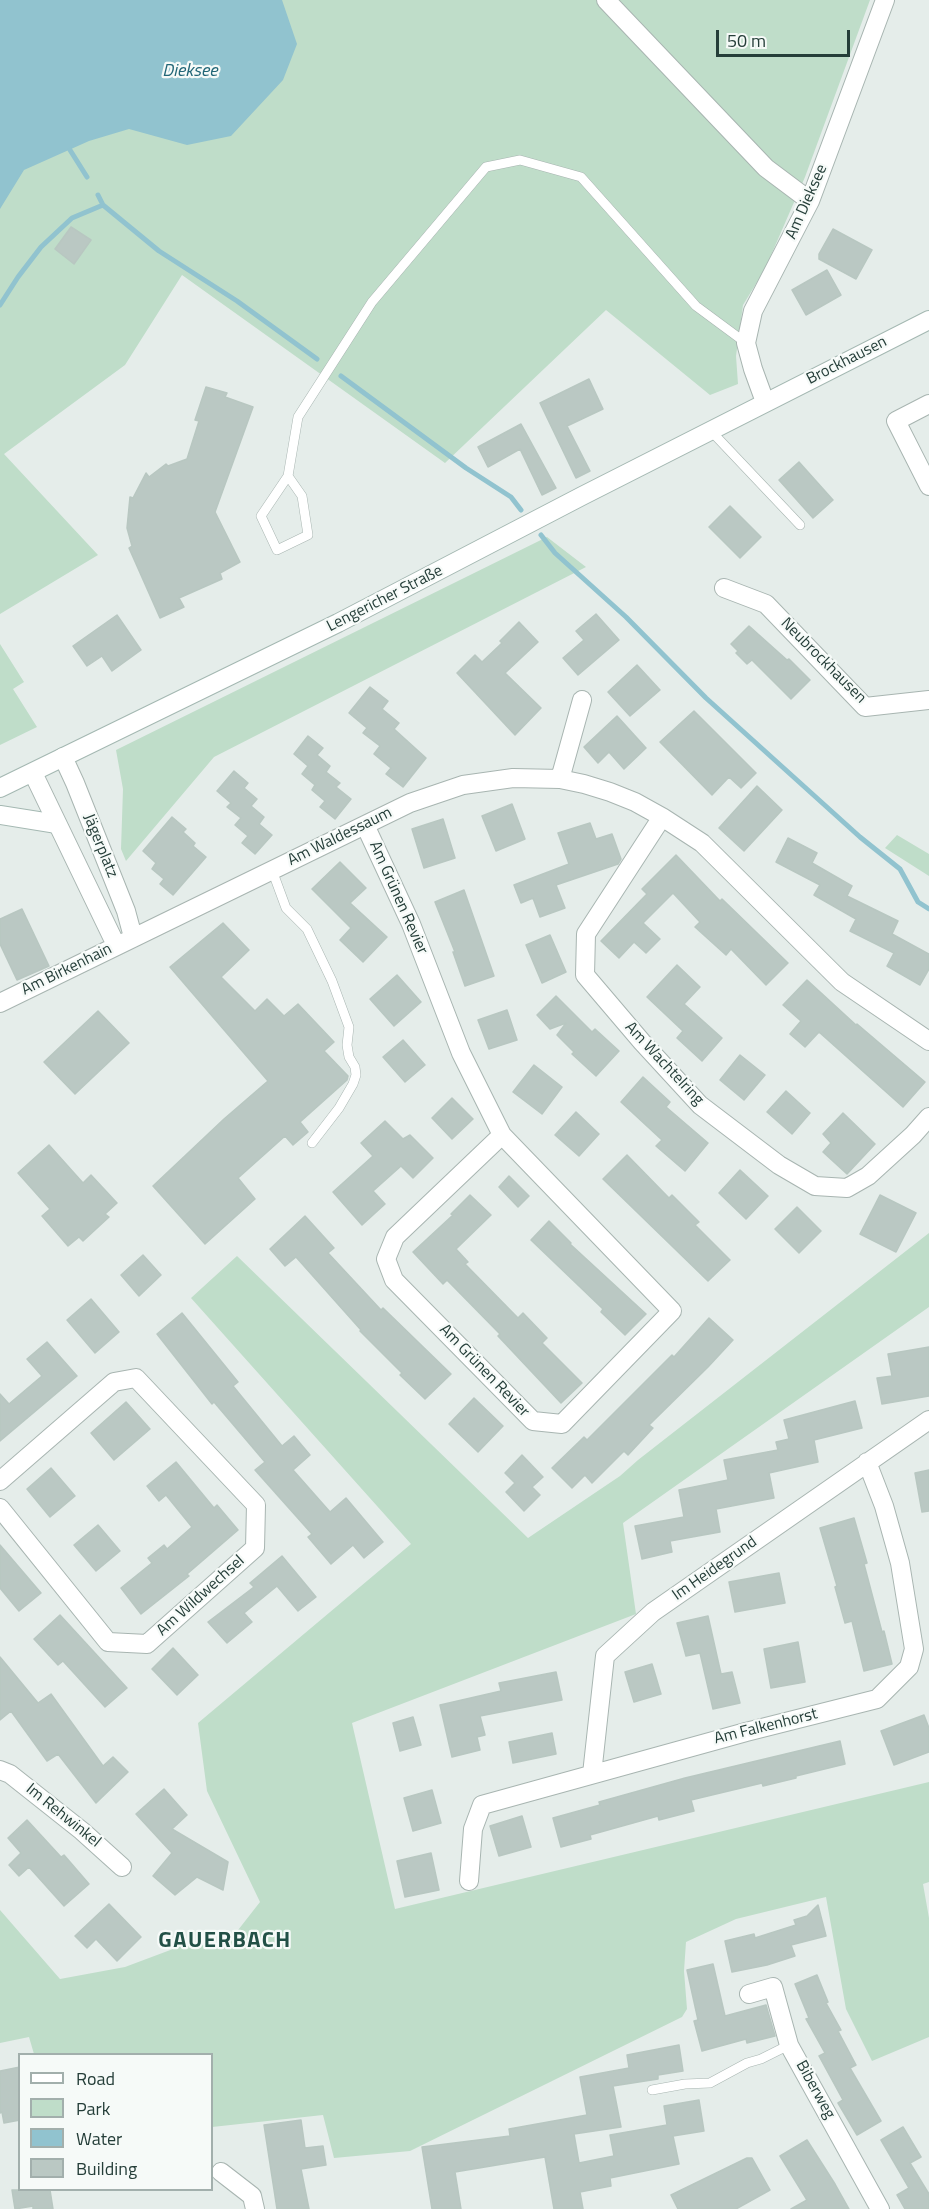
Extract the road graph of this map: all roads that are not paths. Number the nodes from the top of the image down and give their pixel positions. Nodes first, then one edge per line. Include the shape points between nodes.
1 (606, 0) edge
2 (885, 0) edge
3 (810, 201) junction
4 (929, 320) edge
5 (746, 343) junction
6 (765, 402) junction
7 (929, 404) edge
8 (711, 430) junction
9 (288, 476) junction
10 (929, 486) edge
11 (800, 525) dead end
12 (724, 588) dead end
13 (582, 700) dead end
14 (929, 700) edge
15 (63, 757) junction
16 (33, 772) junction
17 (560, 779) junction
18 (0, 788) edge
19 (0, 815) edge
20 (662, 817) junction
21 (57, 824) junction
22 (365, 825) junction
23 (272, 870) junction
24 (133, 937) junction
25 (117, 945) junction
26 (0, 1002) edge
27 (929, 1041) edge
28 (929, 1117) edge
29 (502, 1135) junction
30 (312, 1143) dead end
31 (929, 1420) edge
32 (867, 1462) junction
33 (0, 1481) edge
34 (0, 1508) edge
35 (0, 1770) edge
36 (592, 1774) junction
37 (122, 1867) dead end
38 (468, 1881) dead end
39 (749, 1994) dead end
40 (789, 2045) junction
41 (652, 2090) dead end
42 (221, 2172) dead end
43 (255, 2209) edge
44 (880, 2209) edge

1 - 3 street via 766,168
2 - 3 street, Am Dieksee
3 - 5 street, Am Dieksee via 753,311
4 - 6 street, Brockhausen
5 - 6 street, Am Dieksee
5 - 9 lane via 696,306 581,177 520,160 486,167 372,302 298,417
6 - 8 street, Lengericher Straße
7 - 10 street via 896,421
8 - 11 lane
8 - 15 street, Lengericher Straße via 338,623
9 - 9 lane via 261,516 277,550 308,535 302,496
12 - 14 street, Neubrockhausen via 766,604 865,706
13 - 17 street
15 - 16 street, Lengericher Straße
15 - 24 street, Jägerplatz
16 - 18 street, Lengericher Straße
16 - 21 street, Jägerplatz
17 - 20 street, Am Waldessaum via 610,792
17 - 22 street, Am Waldessaum via 513,778 463,785 410,803
19 - 21 street
20 - 27 street, Am Waldessaum via 702,843 842,982
20 - 28 street, Am Wachtelring via 586,934 585,975 642,1042 700,1105 779,1165 815,1186 847,1188 868,1176
21 - 25 street, Jägerplatz
22 - 23 street, Am Waldessaum
22 - 29 street, Am Grünen Revier via 411,924 461,1053
23 - 24 street, Am Waldessaum
23 - 30 lane via 286,908 307,929 332,981 349,1027 348,1051 355,1067 353,1084
24 - 25 street, Am Birkenhain
25 - 26 street, Am Birkenhain
29 - 29 street, Am Grünen Revier via 672,1311 562,1424 533,1422 394,1280 386,1259 395,1237
31 - 32 street, Im Heidegrund
32 - 36 street, Im Heidegrund via 653,1612 605,1656
32 - 36 street, Am Falkenhorst via 900,1563 915,1649 909,1667 877,1699
33 - 34 street, Am Wildwechsel via 114,1382 136,1378 256,1505 255,1548 147,1644 108,1642
35 - 37 street, Im Rehwinkel via 73,1823
36 - 38 street, Am Falkenhorst via 482,1805 473,1829
39 - 40 street, Biberweg via 773,1987
40 - 41 lane via 710,2083
40 - 44 street, Biberweg
42 - 43 street via 252,2196

